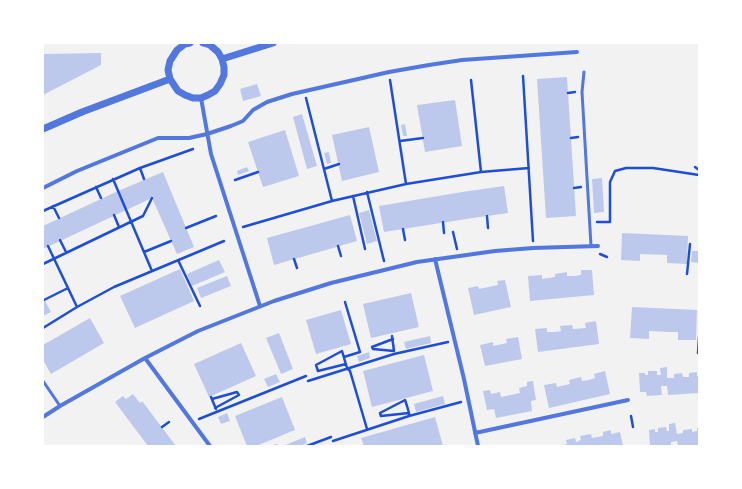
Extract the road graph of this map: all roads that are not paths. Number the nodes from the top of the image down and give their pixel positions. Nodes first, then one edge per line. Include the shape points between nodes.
1 (203, 43) edge
2 (273, 43) edge
3 (186, 44) edge
4 (577, 52) dead end
5 (222, 58) junction
6 (584, 72) dead end
7 (170, 79) junction
8 (201, 98) junction
9 (43, 129) edge
10 (207, 134) junction
11 (43, 188) edge
12 (591, 246) junction
13 (598, 246) dead end
14 (435, 260) junction
15 (260, 306) junction
16 (145, 358) junction
17 (43, 381) edge
18 (628, 400) dead end
19 (60, 406) junction
20 (43, 418) edge
21 (475, 433) junction
22 (210, 446) edge
23 (478, 446) edge

1 - 5 street via 218,52
2 - 5 street
3 - 7 street via 177,50 170,61
4 - 10 street via 462,60 389,72 267,102 243,120
5 - 8 street via 224,75 220,84 215,91
6 - 12 lane via 582,92
7 - 8 street via 178,91 193,98
7 - 9 street
8 - 10 street
10 - 11 street via 158,138 77,171
10 - 15 street via 211,154
12 - 13 street
12 - 14 street via 533,248 458,255
14 - 15 street via 331,283
14 - 21 street
15 - 16 street via 198,331
16 - 19 street
16 - 22 street
17 - 19 lane
18 - 21 street
19 - 20 street
21 - 23 street

